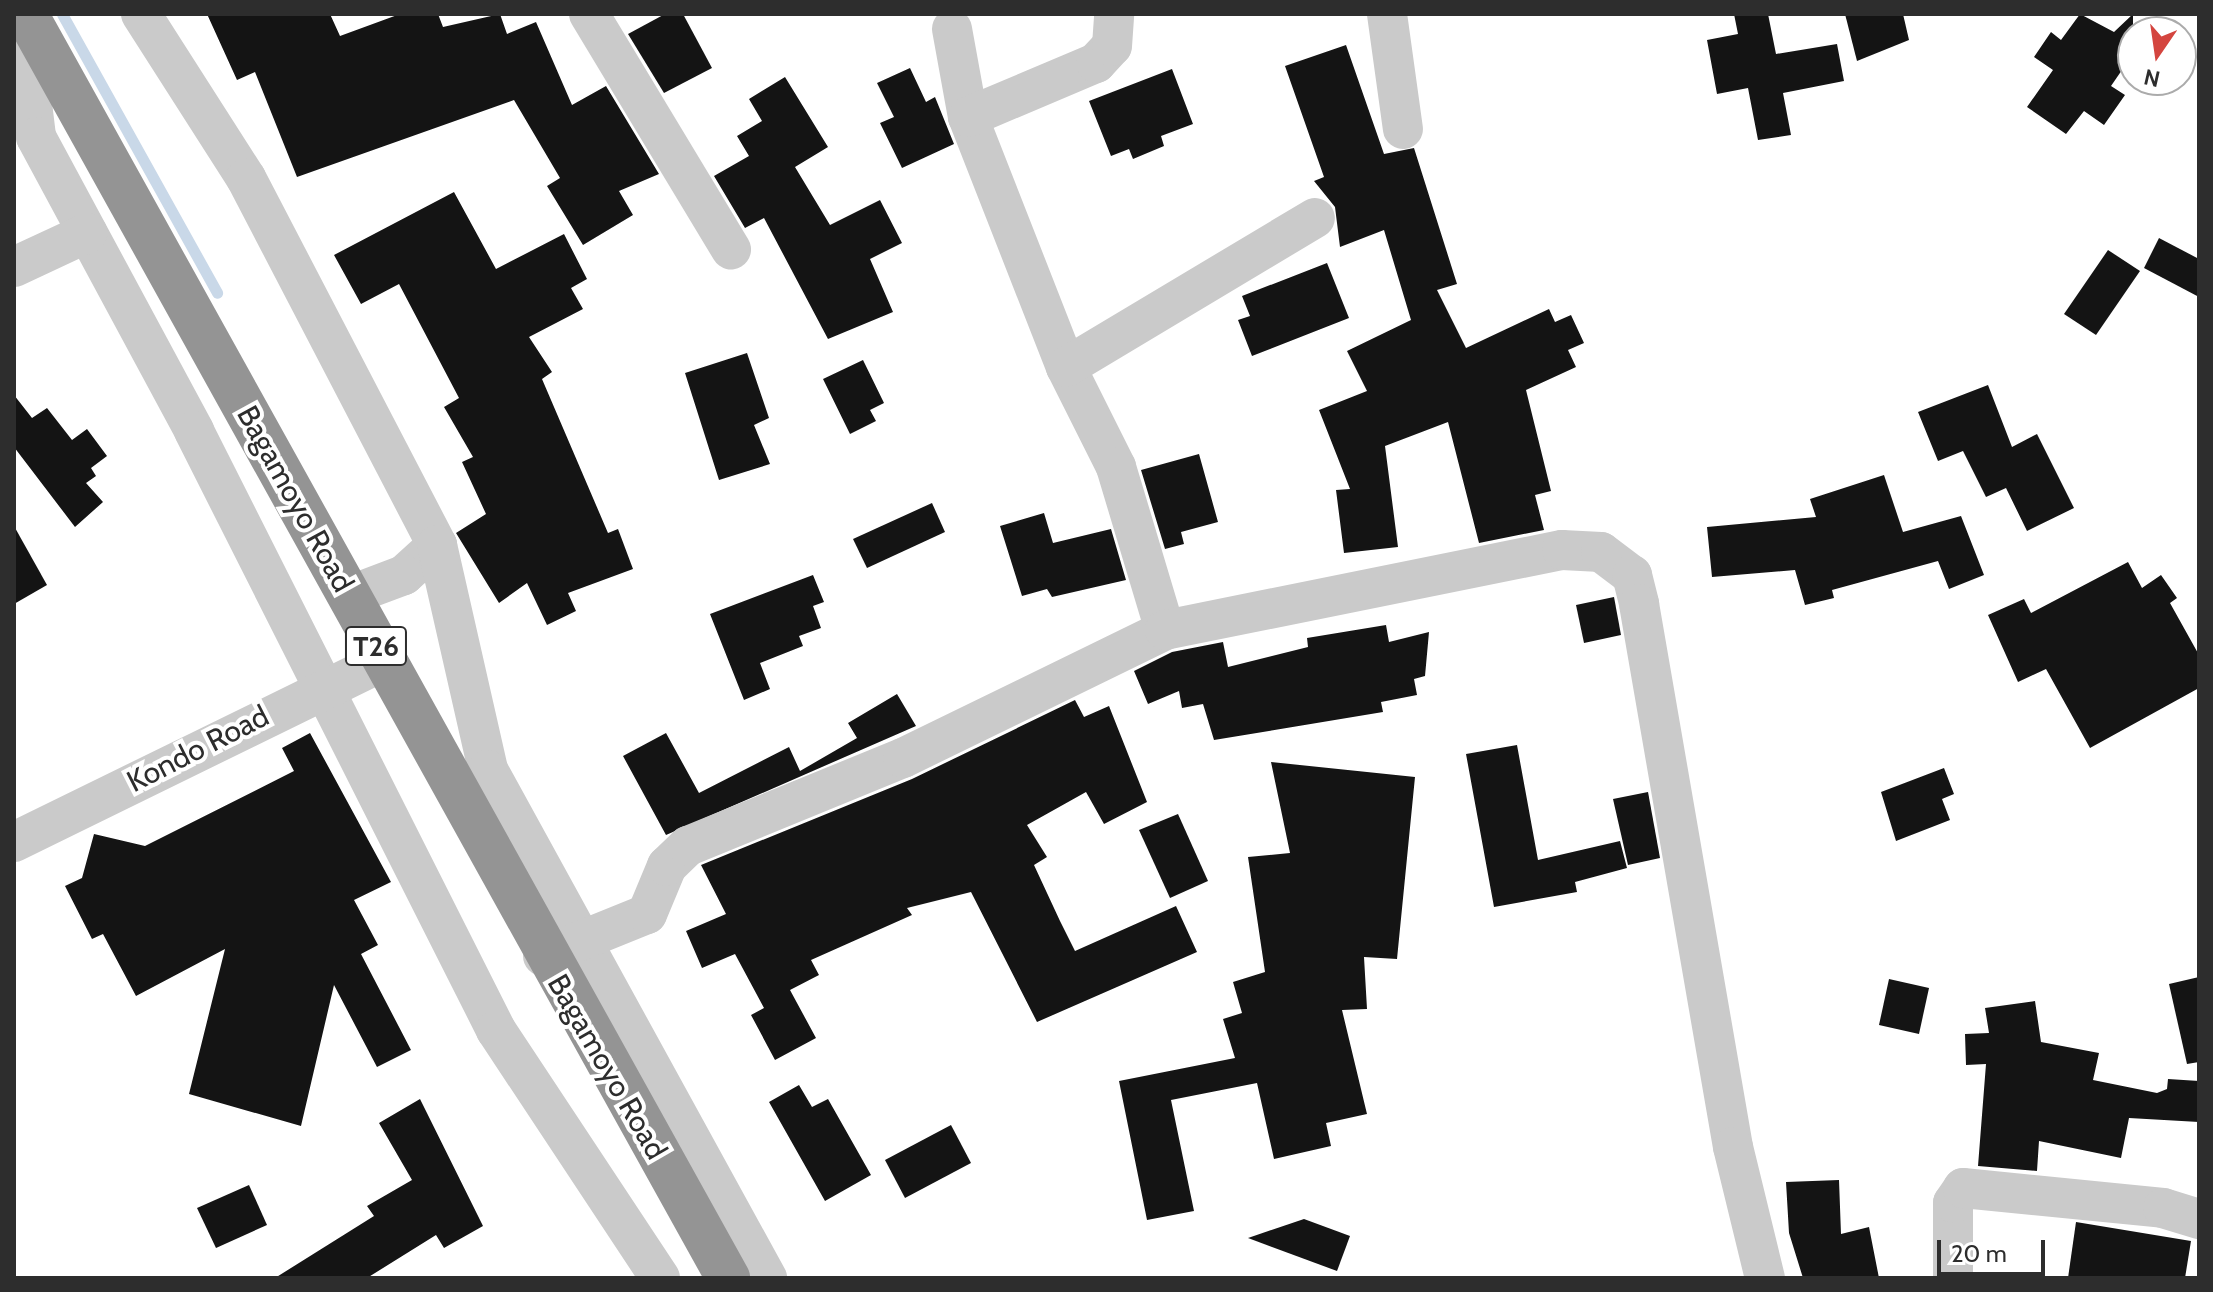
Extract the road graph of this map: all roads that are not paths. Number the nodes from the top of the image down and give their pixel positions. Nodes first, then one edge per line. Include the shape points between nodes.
1 (23, 14) edge
2 (589, 14) edge
3 (1114, 14) edge
4 (1387, 14) edge
5 (158, 19) edge
6 (952, 29) dead end
7 (968, 117) junction
8 (1403, 129) dead end
9 (1315, 218) dead end
10 (87, 233) junction
11 (731, 249) dead end
12 (14, 267) edge
13 (1066, 367) junction
14 (437, 545) junction
15 (348, 596) junction
16 (1165, 630) junction
17 (384, 661) junction
18 (318, 689) junction
19 (14, 842) edge
20 (560, 948) junction
21 (2199, 1219) edge
22 (660, 1278) edge
23 (728, 1278) edge
24 (767, 1278) edge
25 (1765, 1278) edge
26 (1953, 1278) edge

1 - 10 street via 36,137
1 - 15 highway, Bagamoyo Road / T26
2 - 11 street
3 - 7 street via 1112,46 1096,63
4 - 8 street
5 - 14 street
6 - 7 street
7 - 13 street
9 - 13 street
10 - 12 street
10 - 18 street via 194,431
13 - 16 street via 1116,467
14 - 15 street via 404,575
14 - 20 street via 488,770
15 - 17 highway, Bagamoyo Road / T26
16 - 20 street via 903,758 688,846 667,866 647,914
16 - 25 street via 1562,550 1601,552 1622,563 1639,604 1733,1147
17 - 18 street, Kondo Road
17 - 20 highway, Bagamoyo Road / T26
18 - 19 street, Kondo Road
18 - 22 street via 496,1030
20 - 23 highway, Bagamoyo Road / T26
20 - 24 street
21 - 26 street via 2163,1208 1963,1188 1953,1203

